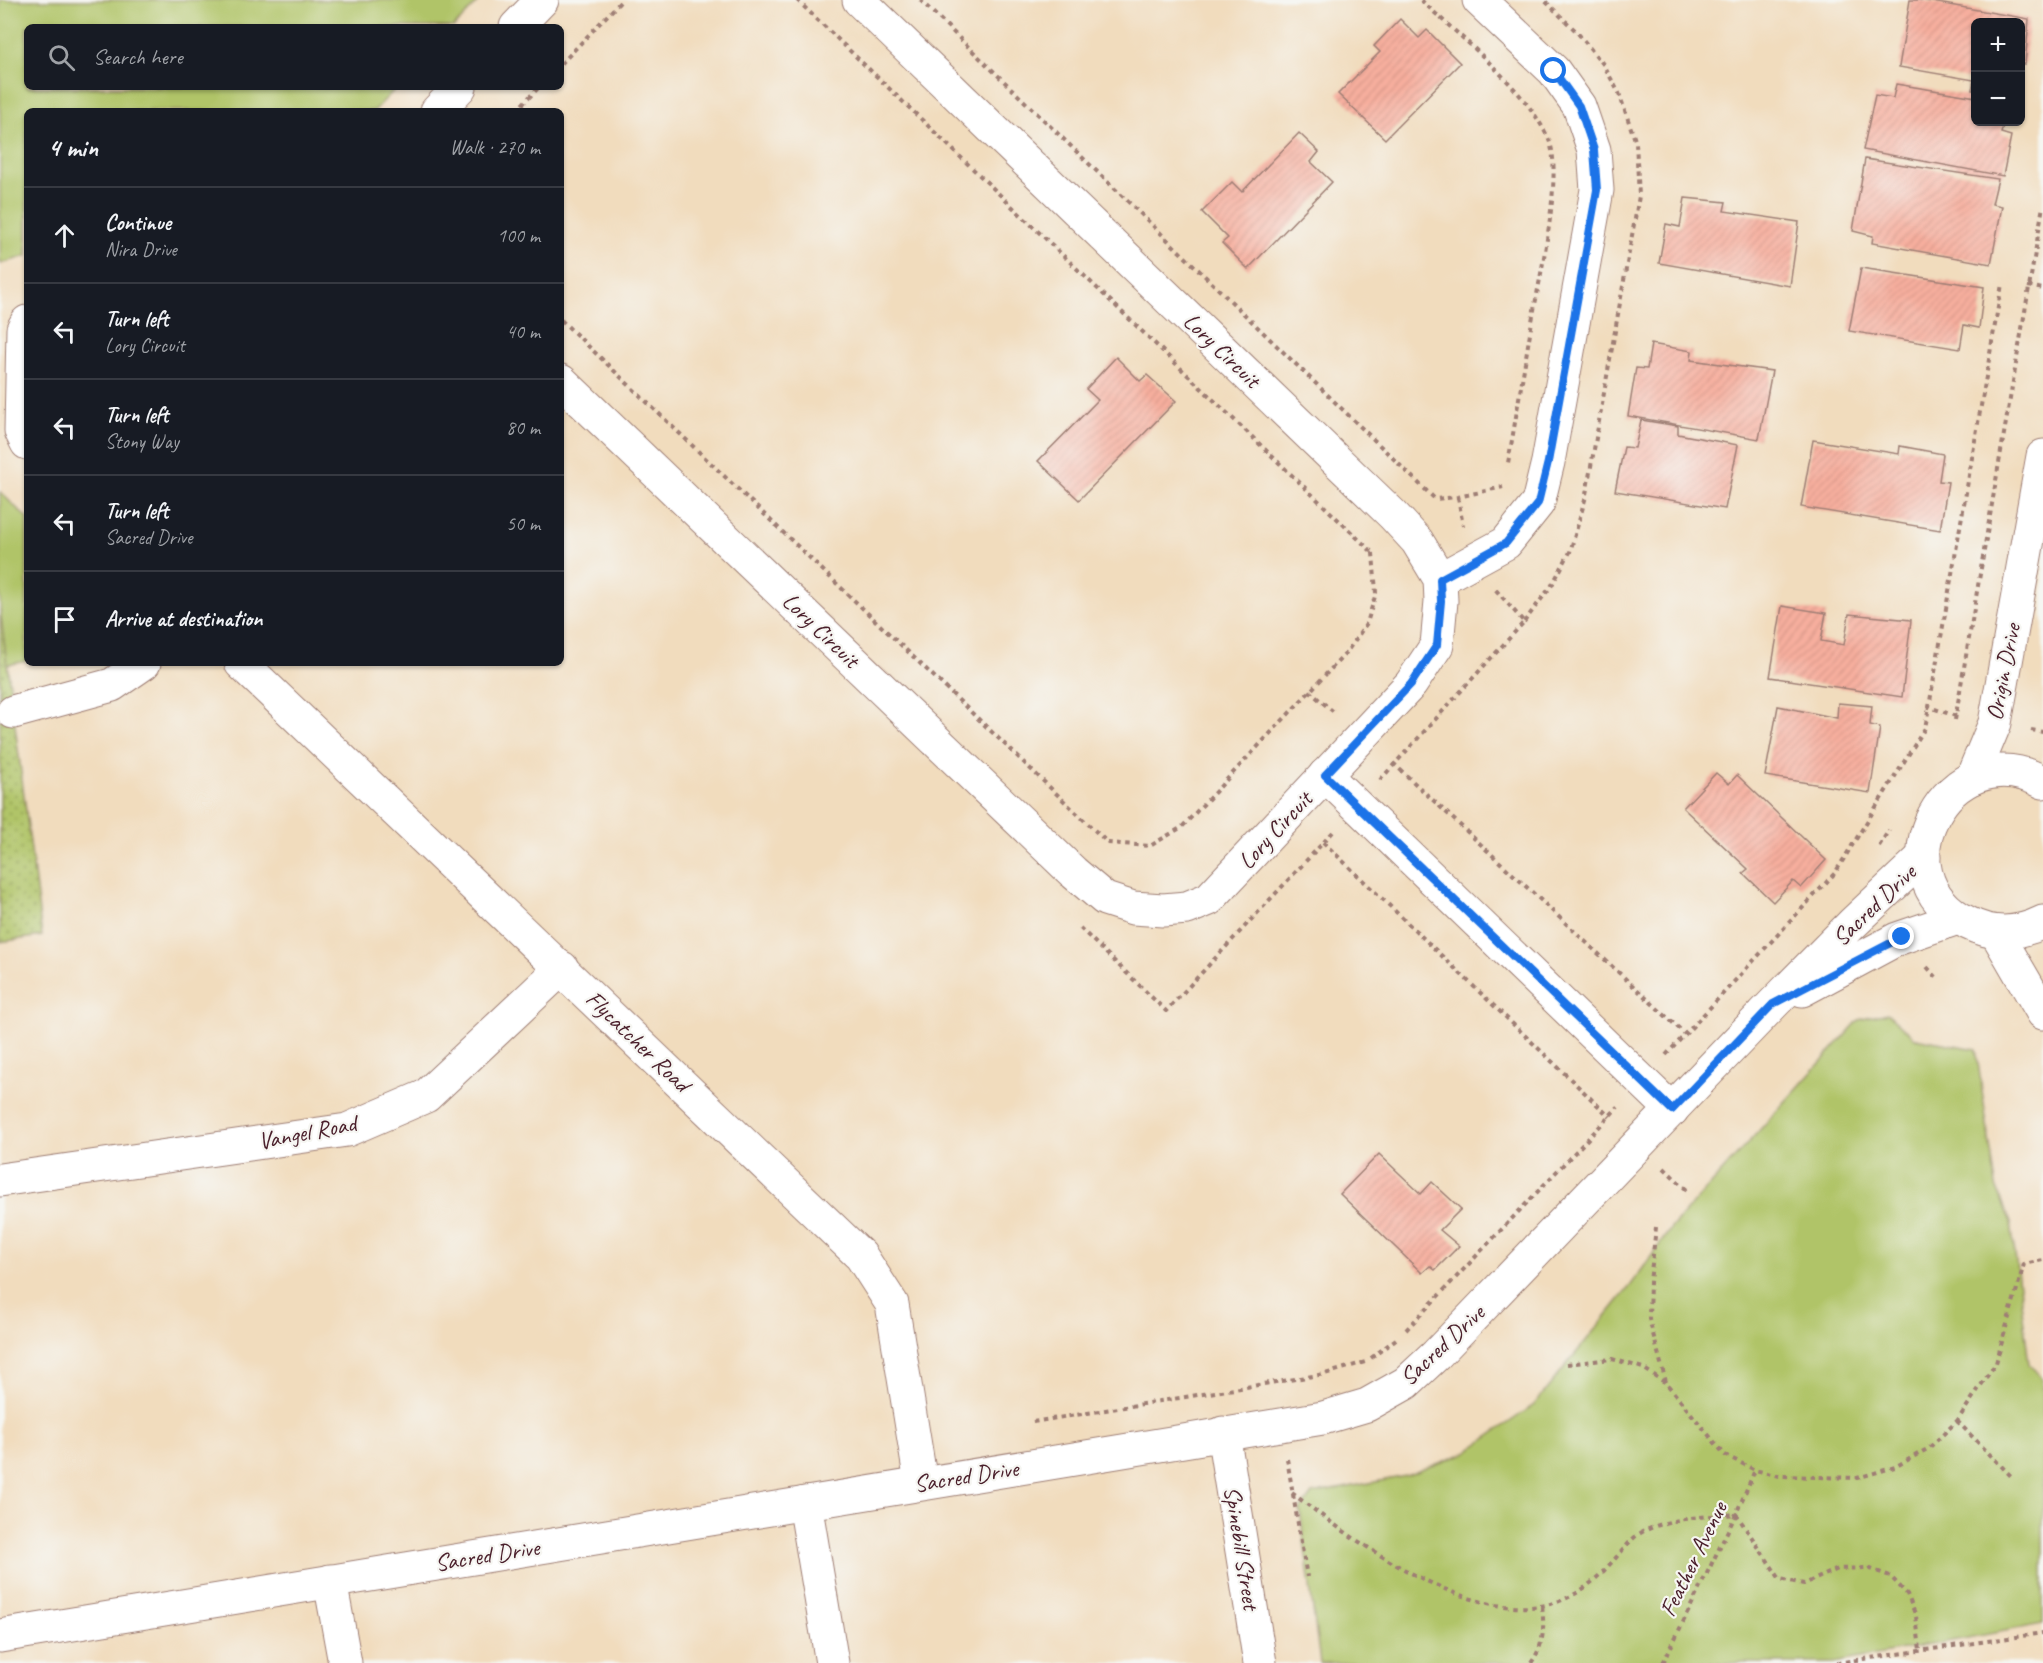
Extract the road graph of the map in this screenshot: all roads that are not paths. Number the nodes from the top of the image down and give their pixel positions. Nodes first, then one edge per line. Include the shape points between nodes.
1 (542, 0) edge
2 (859, 0) edge
3 (1479, 0) edge
4 (519, 24) edge
5 (457, 90) edge
6 (440, 108) edge
7 (24, 326) edge
8 (564, 384) edge
9 (24, 437) edge
10 (2043, 456) edge
11 (1440, 579) junction
12 (140, 666) edge
13 (244, 666) edge
14 (13, 712) dead end
15 (1325, 775) junction
16 (1972, 778) junction
17 (2043, 782) edge
18 (1924, 856) junction
19 (1958, 918) junction
20 (2043, 922) edge
21 (1996, 932) junction
22 (562, 968) junction
23 (1773, 1004) junction
24 (2043, 1013) edge
25 (1672, 1110) junction
26 (0, 1180) edge
27 (1223, 1433) junction
28 (921, 1483) junction
29 (805, 1503) junction
30 (330, 1581) junction
31 (0, 1636) edge
32 (345, 1663) edge
33 (832, 1663) edge
34 (1260, 1663) edge

1 - 4 street
2 - 11 street, Lory Circuit via 1404,528
3 - 11 street via 1554,71 1579,106 1594,150 1597,190 1538,503 1506,543
5 - 6 street
7 - 9 street
8 - 15 street, Lory Circuit via 1105,899 1133,908 1163,910 1187,908 1209,899
10 - 16 street, Origin Drive via 1995,723
11 - 15 street, Lory Circuit via 1437,645 1411,684
12 - 14 street via 112,685
13 - 22 street, Flycatcher Road
15 - 25 street
16 - 17 street via 1992,772 2013,772
16 - 18 street via 1952,791 1936,810 1926,832
18 - 19 street via 1926,875 1934,892
18 - 23 street, Sacred Drive
19 - 21 street
19 - 23 street, Sacred Drive via 1897,939
20 - 21 street via 2012,932
21 - 24 street
22 - 26 street, Vangel Road via 426,1095 347,1130
22 - 28 street, Flycatcher Road via 861,1256 892,1304
23 - 25 street, Sacred Drive
25 - 27 street, Sacred Drive via 1406,1383 1367,1405 1323,1418
27 - 28 street, Sacred Drive
27 - 34 street, Spinebill Street
28 - 29 street, Sacred Drive
29 - 30 street, Sacred Drive
29 - 33 street
30 - 31 street, Sacred Drive
30 - 32 street

